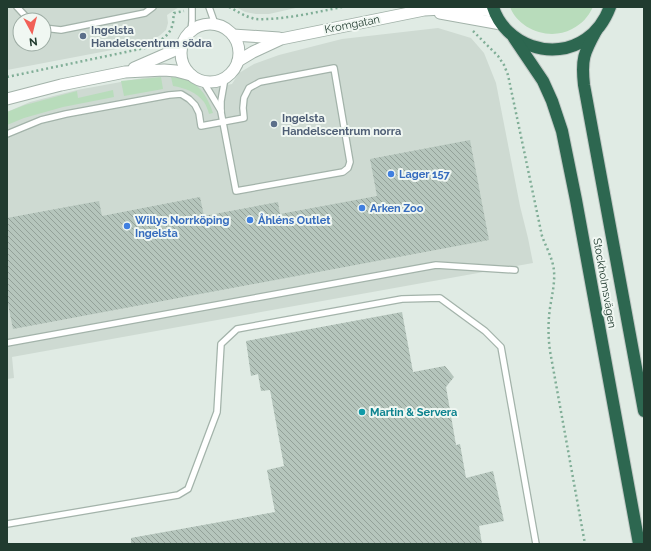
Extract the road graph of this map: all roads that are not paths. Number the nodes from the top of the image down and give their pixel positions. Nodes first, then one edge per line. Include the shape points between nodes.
1 (153, 7) edge
2 (209, 7) edge
3 (610, 7) edge
4 (192, 8) edge
5 (427, 8) edge
6 (494, 9) edge
7 (215, 24) junction
8 (501, 24) junction
9 (52, 29) edge
10 (191, 31) junction
11 (596, 31) junction
12 (233, 35) junction
13 (281, 38) junction
14 (514, 38) junction
15 (182, 45) junction
16 (238, 61) junction
17 (124, 72) junction
18 (191, 75) junction
19 (225, 78) junction
20 (202, 80) junction
21 (7, 100) edge
22 (221, 112) junction
23 (222, 122) junction
24 (7, 134) edge
25 (515, 270) dead end
26 (7, 343) edge
27 (644, 411) edge
28 (7, 524) edge
29 (536, 544) edge
30 (639, 544) edge

1 - 9 lane via 145,13 61,30
2 - 7 lane
3 - 11 highway, Stockholmsvägen
4 - 10 lane
5 - 6 street, Kromgatan
5 - 8 street, Kromgatan
5 - 13 street, Kromgatan
6 - 8 highway
7 - 10 street via 198,26
7 - 12 street
8 - 14 highway
10 - 15 street
11 - 14 highway via 575,45 563,49 538,48
11 - 27 highway, Stockholmsvägen via 585,51 582,72
12 - 13 street, Kromgatan
12 - 16 street via 238,42
13 - 16 street, Kromgatan
14 - 30 highway, Stockholmsvägen via 543,81 562,131
15 - 17 street
15 - 18 street via 183,61
16 - 19 street
17 - 18 street via 164,70
17 - 21 street via 61,85
18 - 20 street
19 - 20 street via 214,81
19 - 22 lane
20 - 22 lane
22 - 23 lane
23 - 23 lane via 236,191 343,172 348,168 350,162 334,68 260,82 249,88 244,98 244,118
23 - 24 lane via 201,126 195,105 181,94 66,114 41,120
25 - 26 lane via 436,265
28 - 29 lane via 178,495 188,489 217,412 221,344 237,329 402,299 440,298 485,331 501,347

